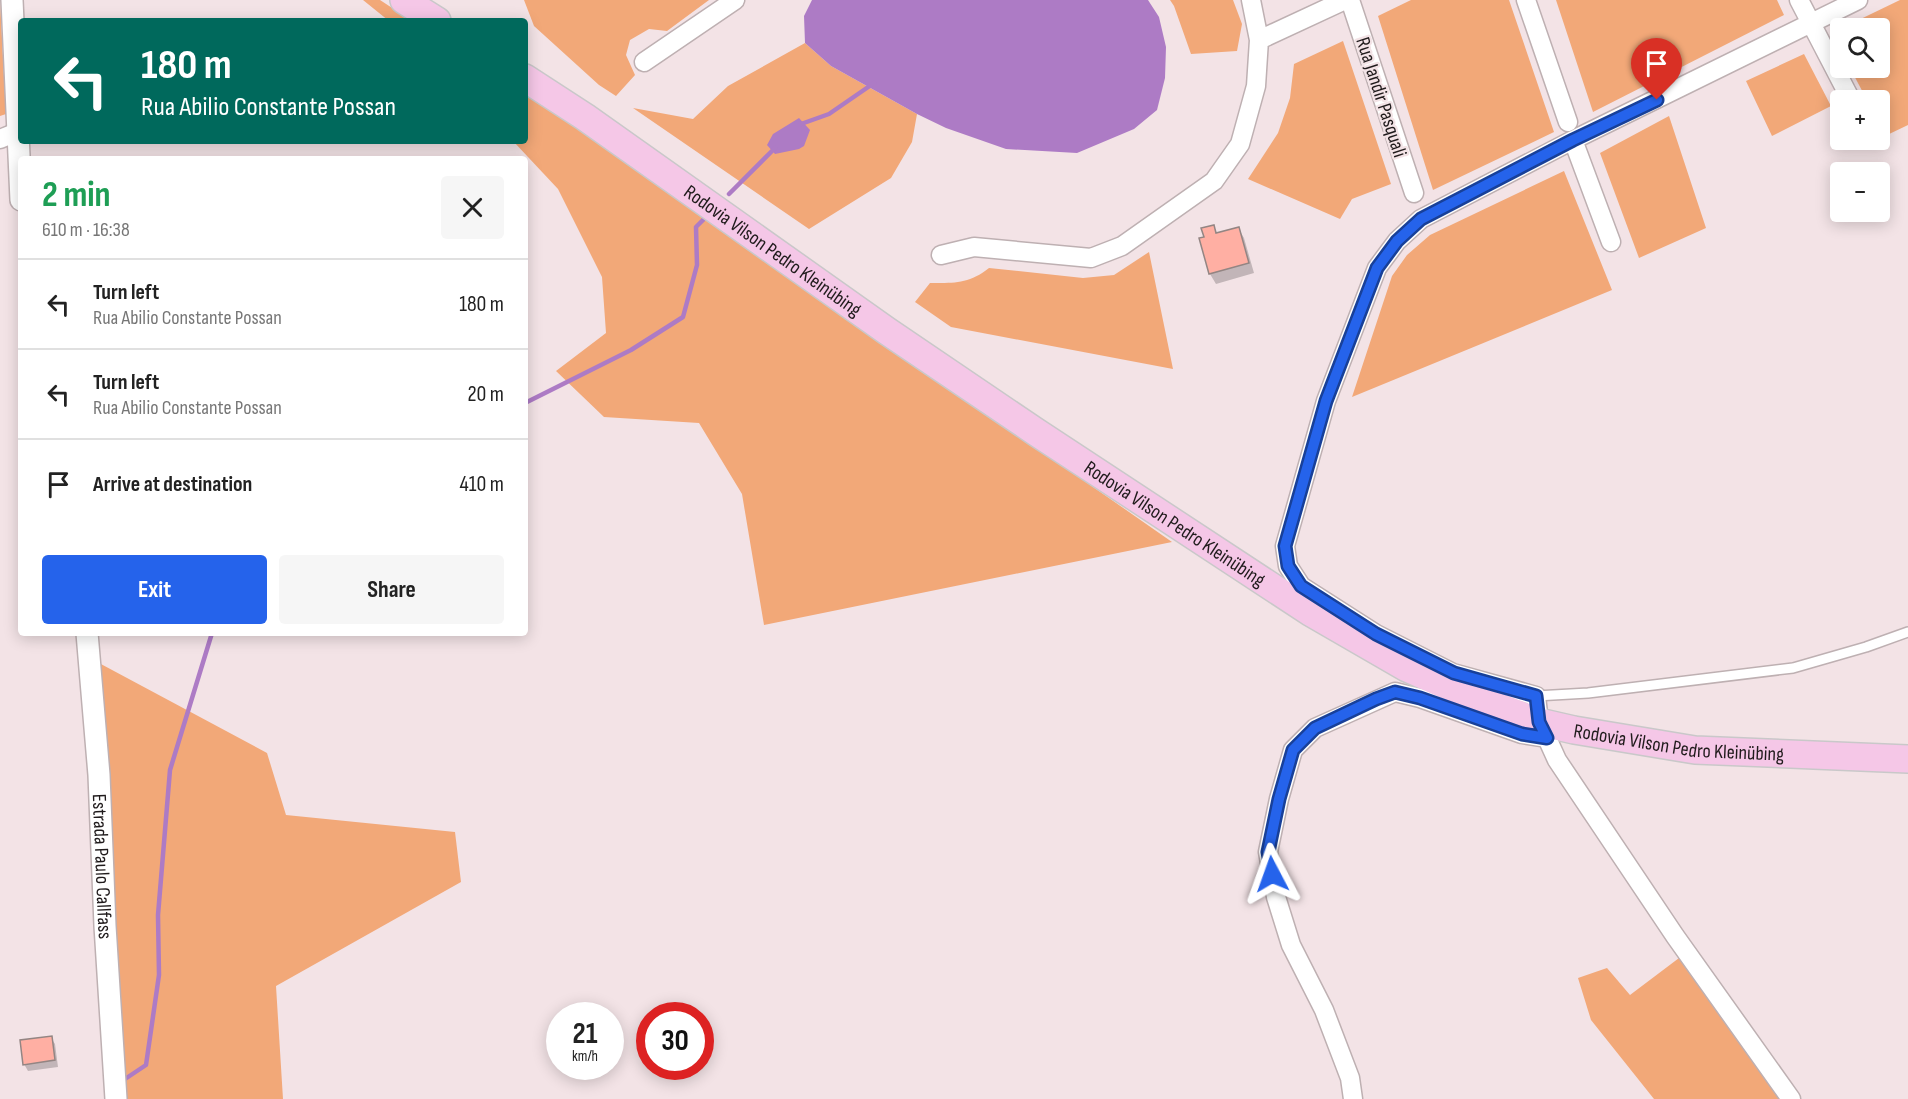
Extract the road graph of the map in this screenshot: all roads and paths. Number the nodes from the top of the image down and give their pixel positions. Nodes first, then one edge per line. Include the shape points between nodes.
1 (12, 0) edge
2 (404, 0) edge
3 (735, 0) edge
4 (1251, 0) edge
5 (1345, 0) edge
6 (1350, 0) edge
7 (1526, 0) edge
8 (1799, 0) edge
9 (1858, 0) edge
10 (432, 18) edge
11 (1811, 23) junction
12 (1259, 40) junction
13 (644, 62) dead end
14 (528, 80) edge
15 (1846, 90) edge
16 (1568, 122) dead end
17 (8, 136) edge
18 (1573, 140) junction
19 (18, 185) edge
20 (1414, 193) dead end
21 (1611, 242) dead end
22 (942, 255) dead end
23 (1908, 632) edge
24 (87, 636) edge
25 (1541, 719) junction
26 (1908, 759) edge
27 (116, 1099) edge
28 (1353, 1099) edge
29 (1791, 1099) edge

1 - 17 street
2 - 10 main road
3 - 13 street
4 - 12 street
5 - 12 street
6 - 20 street, Rua Jandir Pasquali
7 - 16 street
8 - 11 street
9 - 11 street
11 - 15 street
11 - 18 street
12 - 22 street via 1256,86 1239,144 1214,181 1122,246 1091,258 974,248
14 - 25 main road, Rodovia Vilson Pedro Kleinübing via 887,331 1310,612 1407,668 1470,696
17 - 19 street
18 - 21 street
18 - 25 street via 1421,219 1397,241 1377,268 1326,401 1285,546 1288,566 1301,586 1376,634
23 - 25 lane via 1793,668 1588,693
24 - 27 street, Estrada Paulo Callfass via 99,775
25 - 26 main road, Rodovia Vilson Pedro Kleinübing via 1574,730 1695,750
25 - 28 street via 1522,734 1395,692 1315,728 1293,750 1268,852 1276,897 1291,945 1324,1010 1350,1078
25 - 29 street via 1557,760

